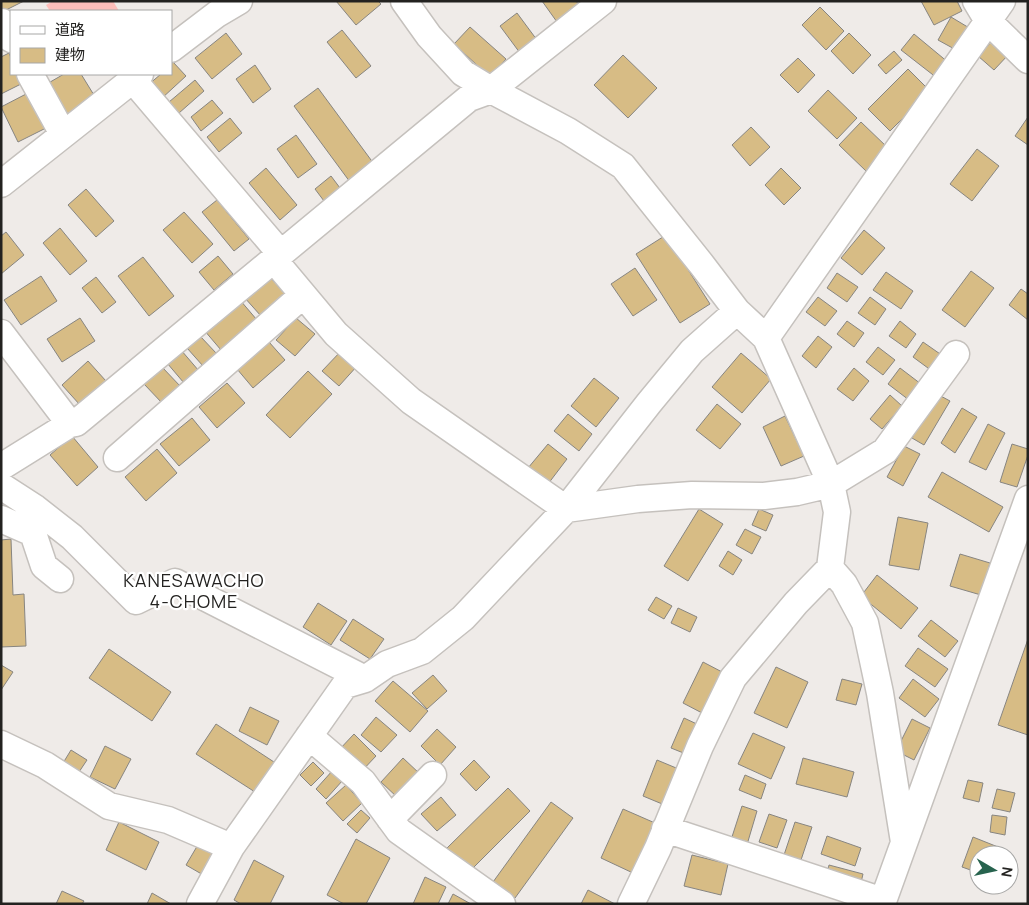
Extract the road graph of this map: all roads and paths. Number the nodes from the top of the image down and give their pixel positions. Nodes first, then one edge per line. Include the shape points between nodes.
1 (404, 1) edge
2 (603, 1) edge
3 (222, 5) edge
4 (988, 8) edge
5 (2, 22) edge
6 (10, 37) edge
7 (172, 49) edge
8 (1028, 60) edge
9 (31, 75) edge
10 (136, 77) edge
11 (491, 90) junction
12 (63, 134) junction
13 (1, 184) edge
14 (277, 257) junction
15 (303, 295) junction
16 (736, 311) junction
17 (1, 333) edge
18 (766, 338) junction
19 (956, 354) dead end
20 (70, 424) junction
21 (117, 458) dead end
22 (1, 467) edge
23 (831, 484) junction
24 (1, 486) edge
25 (1028, 499) edge
26 (566, 509) junction
27 (1, 519) edge
28 (1017, 560) edge
29 (830, 568) junction
30 (60, 579) dead end
31 (365, 679) junction
32 (309, 736) junction
33 (1, 744) edge
34 (434, 776) dead end
35 (390, 818) junction
36 (665, 829) junction
37 (904, 842) junction
38 (231, 847) junction
39 (889, 901) edge
40 (200, 904) edge
41 (502, 904) edge
42 (631, 904) edge

1 - 11 street via 429,36 463,73
2 - 11 street
3 - 7 street
4 - 8 street
4 - 18 street
5 - 6 street
9 - 12 street
10 - 12 street
10 - 14 street
11 - 14 street via 470,98
11 - 16 street via 568,131 623,166
12 - 13 street
14 - 15 street
14 - 20 street via 76,423
15 - 21 street
15 - 26 street via 336,334 411,401
16 - 18 street
16 - 26 street via 692,351
17 - 20 street
18 - 23 street
19 - 23 street via 885,450
20 - 22 street
23 - 26 street via 764,496 638,499
23 - 29 street via 837,512
24 - 31 street via 72,536 136,601 175,582
25 - 28 street
26 - 31 street via 463,618 422,651 387,664
27 - 30 street via 33,533 44,566
28 - 37 street
29 - 36 street via 733,678
29 - 37 street via 844,584 865,623
31 - 32 street via 345,685
32 - 35 street via 363,782
32 - 38 street
33 - 38 street via 45,765 109,806 168,820
34 - 35 street
35 - 41 street via 399,831
36 - 39 street
36 - 42 street
37 - 39 street
38 - 40 street

